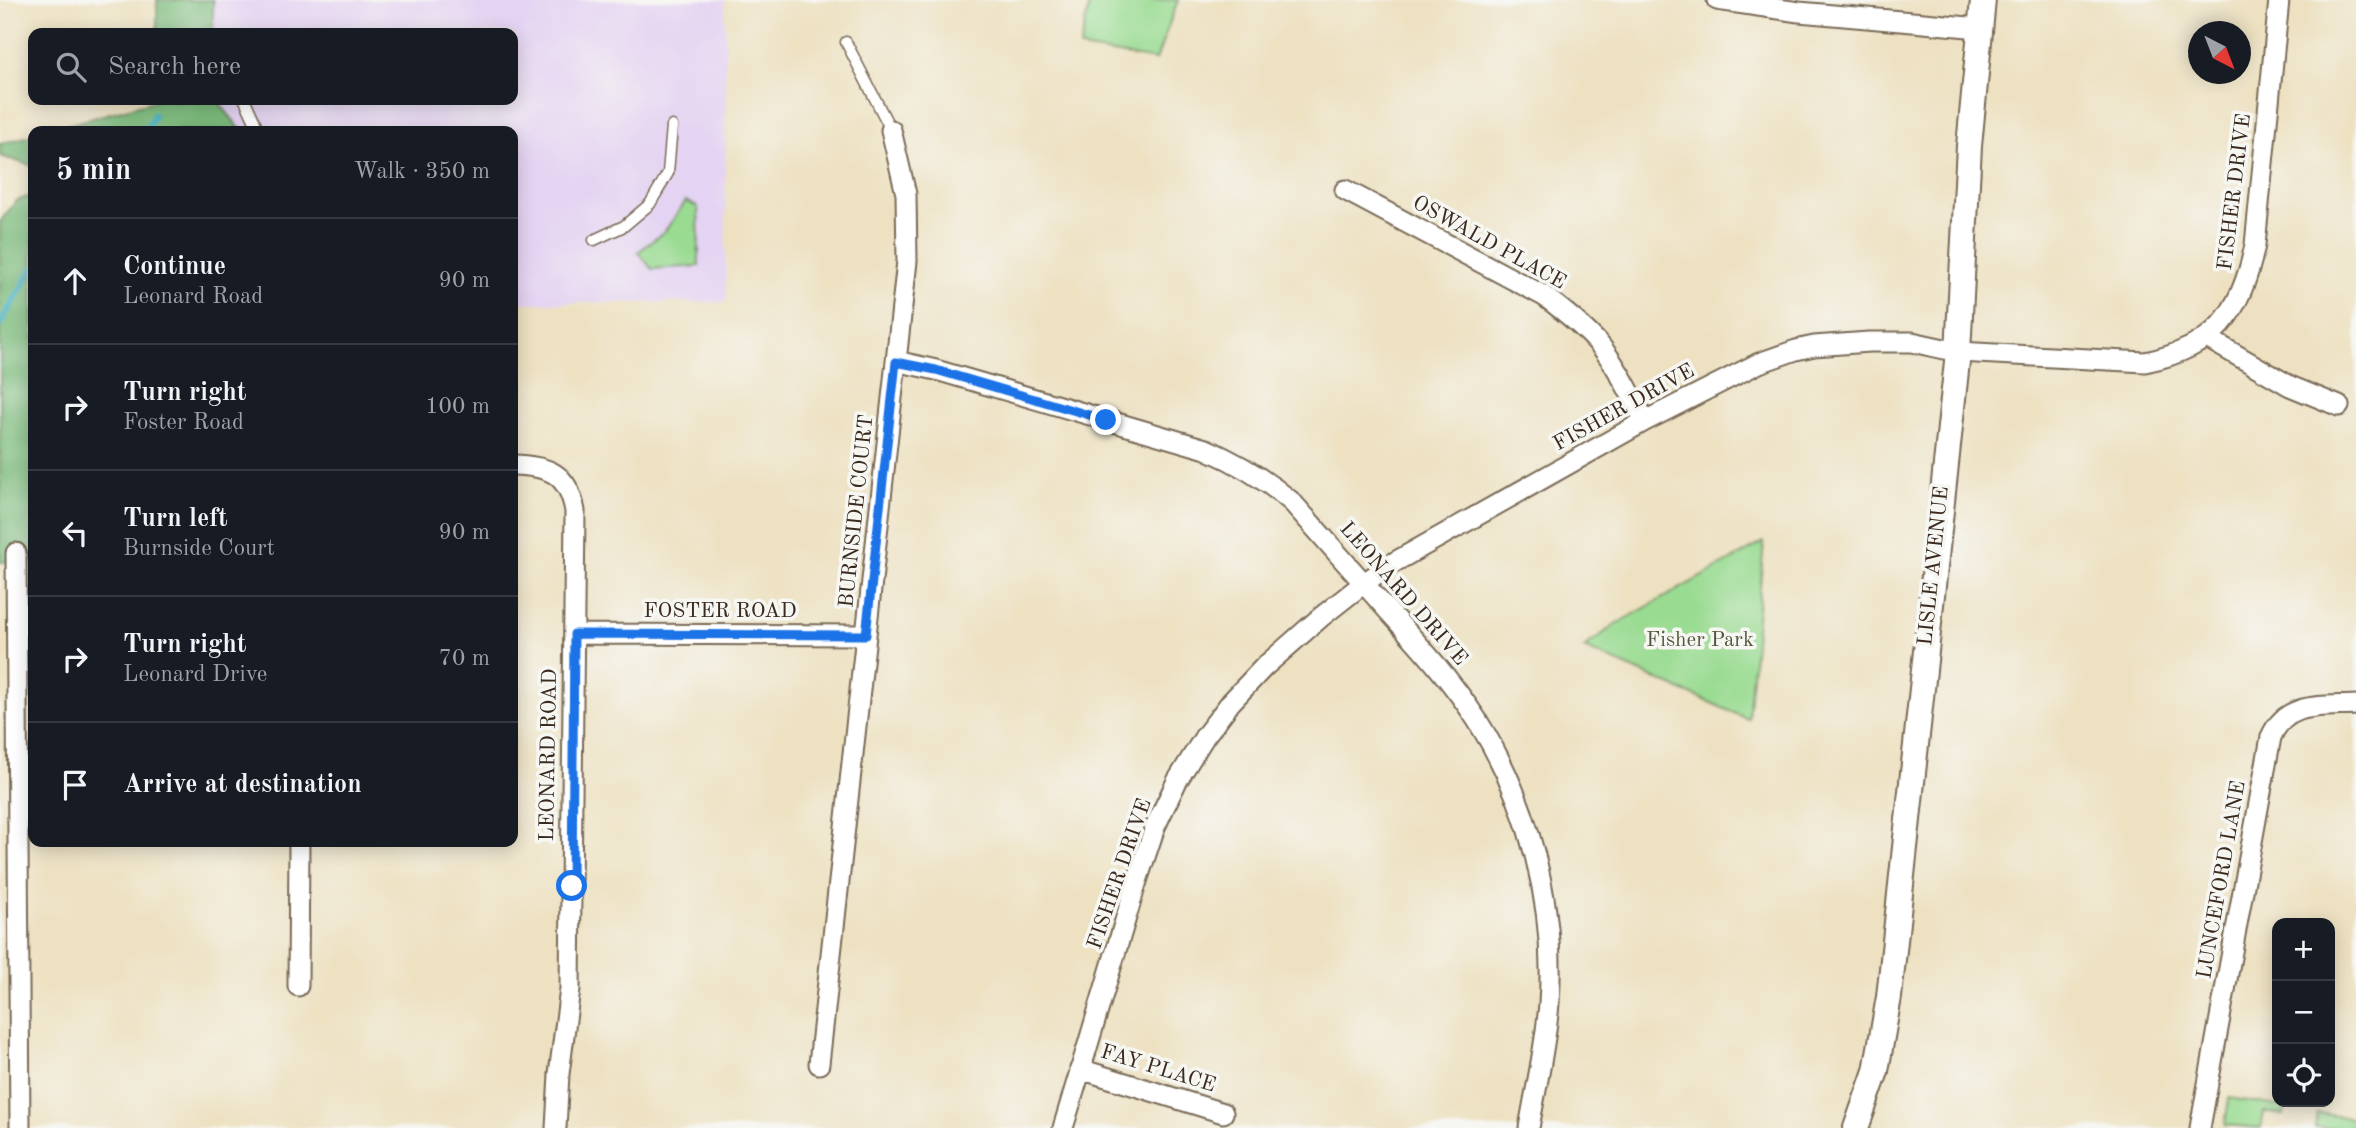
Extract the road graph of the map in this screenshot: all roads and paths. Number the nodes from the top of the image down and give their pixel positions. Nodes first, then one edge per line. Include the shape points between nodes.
1 (1717, 0) edge
2 (1983, 0) edge
3 (2279, 0) edge
4 (1980, 29) junction
5 (846, 42) dead end
6 (247, 105) edge
7 (257, 126) edge
8 (672, 126) dead end
9 (891, 130) joint
10 (1345, 190) dead end
11 (594, 240) dead end
12 (2207, 338) junction
13 (1958, 352) junction
14 (896, 362) junction
15 (2339, 406) dead end
16 (1645, 421) junction
17 (518, 465) edge
18 (16, 553) dead end
19 (1364, 583) junction
20 (574, 634) junction
21 (866, 635) junction
22 (2356, 705) edge
23 (26, 807) edge
24 (299, 847) edge
25 (298, 986) dead end
26 (819, 1065) dead end
27 (1080, 1069) junction
28 (1223, 1113) dead end
29 (19, 1128) edge
30 (556, 1128) edge
31 (1063, 1128) edge
32 (1529, 1128) edge
33 (1856, 1128) edge
34 (2200, 1128) edge

1 - 4 street
2 - 4 street, LISLE AVENUE
3 - 12 street, FISHER DRIVE via 2249,277 2225,321
4 - 13 street, LISLE AVENUE
5 - 9 lane
6 - 7 lane
8 - 11 lane via 668,173 650,204 624,226
9 - 14 street, BURNSIDE COURT via 908,219
10 - 16 street, OSWALD PLACE via 1544,296 1574,319 1619,373
12 - 13 street, FISHER DRIVE via 2170,357 2145,362
12 - 15 street via 2290,386
13 - 16 street, FISHER DRIVE via 1912,342 1805,348 1759,363
13 - 33 street, LISLE AVENUE via 1889,997 1876,1071
14 - 19 street, LEONARD DRIVE via 1206,449 1241,464 1292,502
14 - 21 street, BURNSIDE COURT
16 - 19 street, FISHER DRIVE
17 - 20 street, LEONARD ROAD via 567,473 575,511
18 - 23 street
19 - 27 street, FISHER DRIVE via 1264,667 1205,736 1177,781 1155,827
19 - 32 street, LEONARD DRIVE via 1442,671 1477,720 1505,771 1532,843 1548,926 1550,967 1544,1044
20 - 21 street, FOSTER ROAD
20 - 30 street, LEONARD ROAD via 570,989
21 - 26 street, BURNSIDE COURT
22 - 34 street, LUNCEFORD LANE via 2296,710 2283,718 2271,737
23 - 29 street
24 - 25 street
27 - 28 street, FAY PLACE
27 - 31 street, FISHER DRIVE

